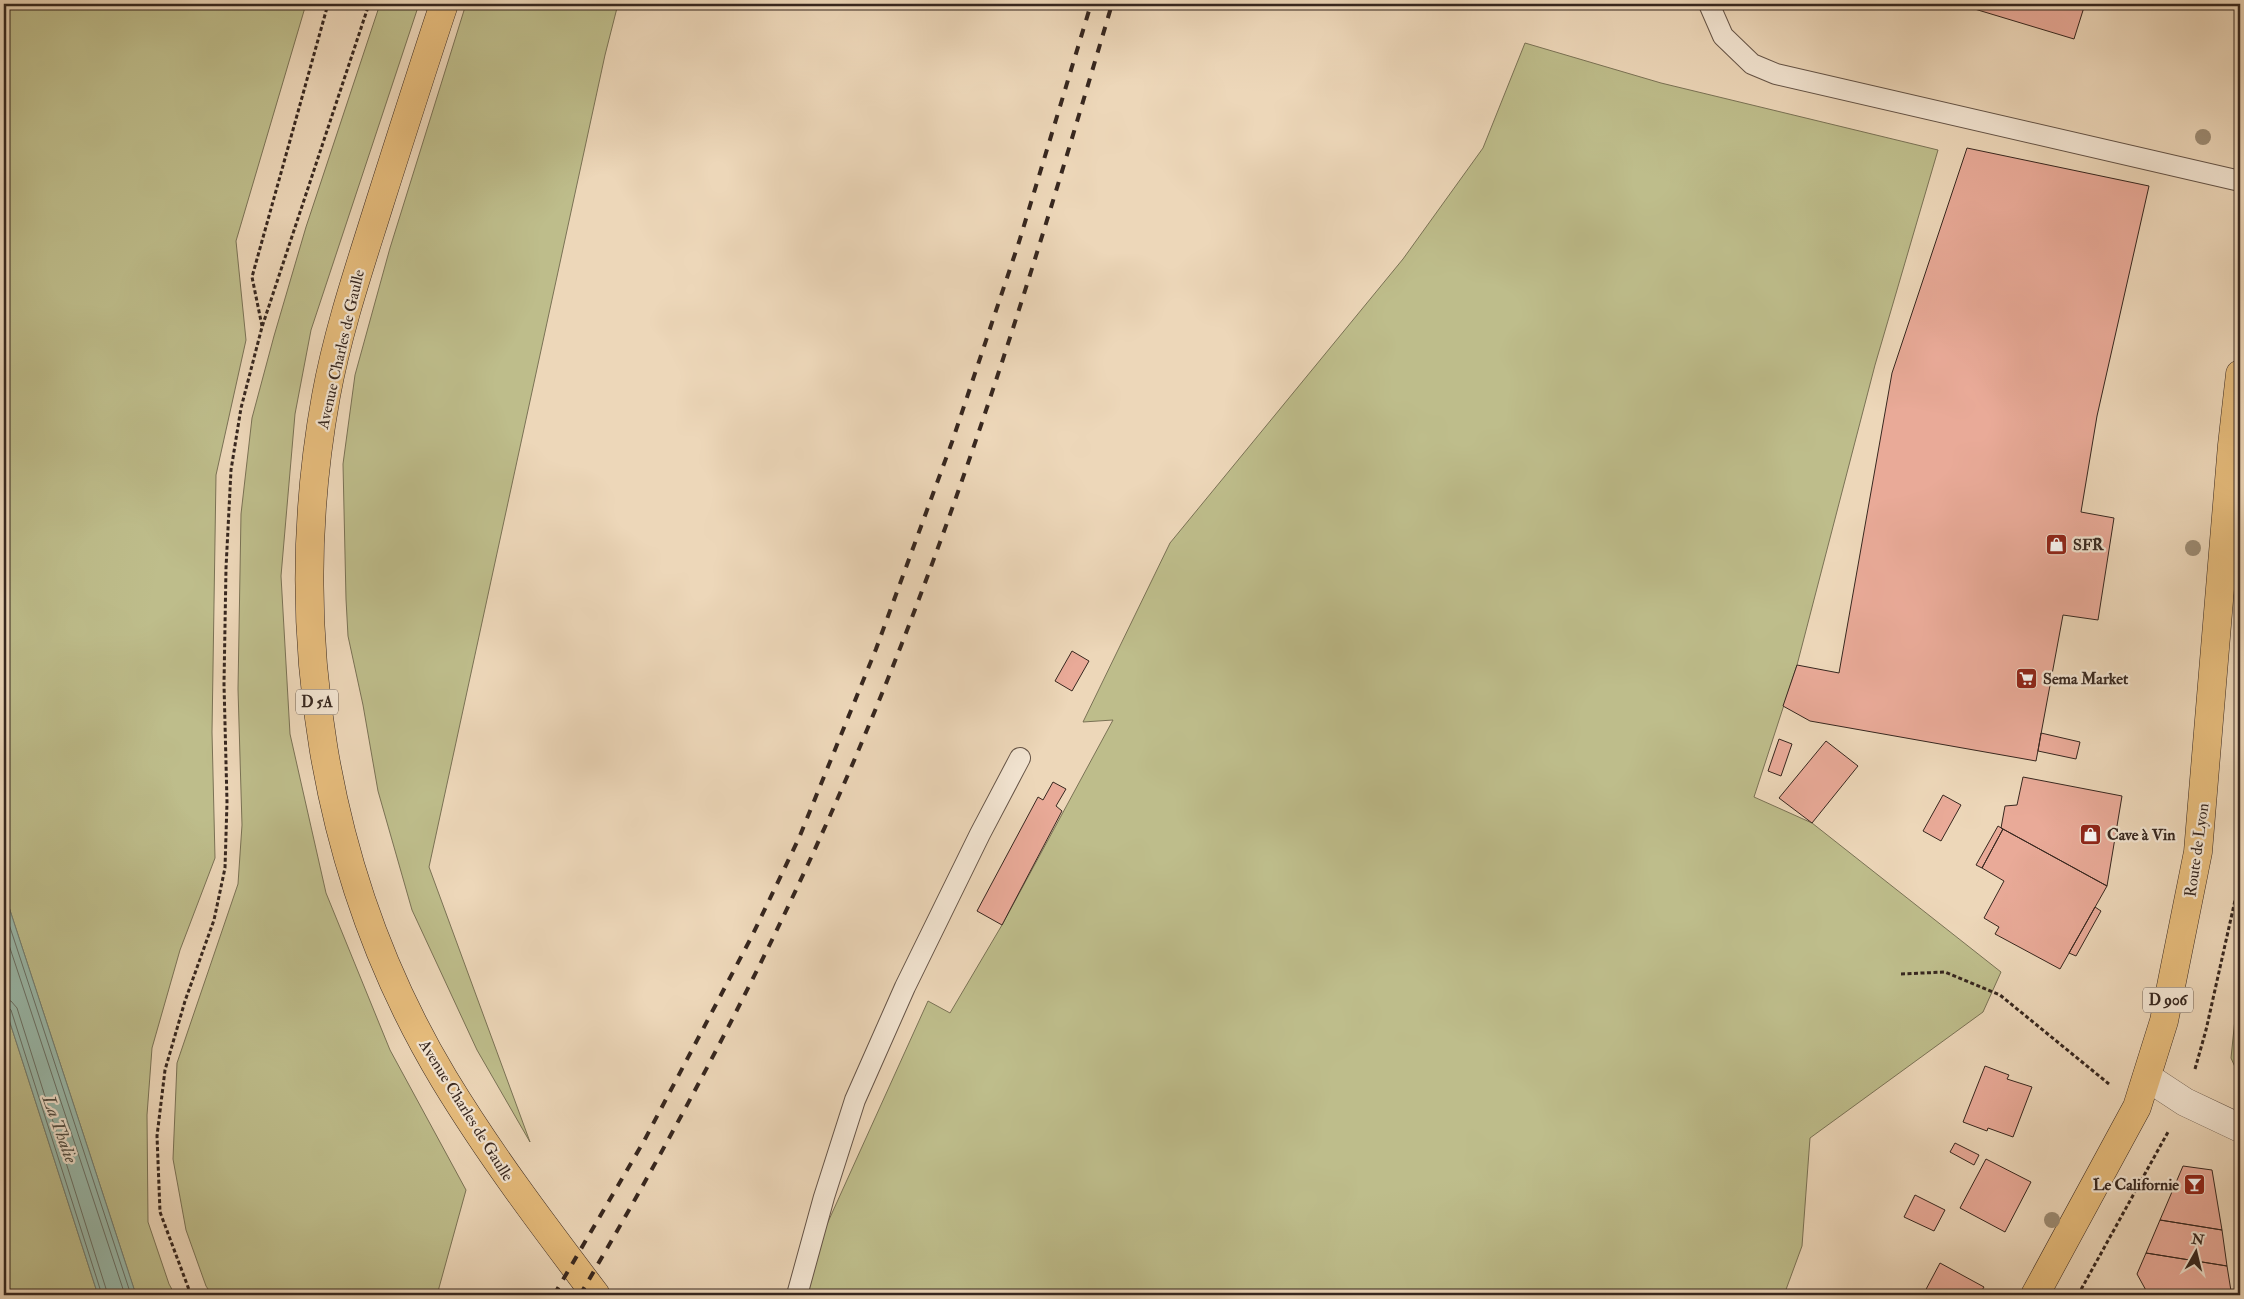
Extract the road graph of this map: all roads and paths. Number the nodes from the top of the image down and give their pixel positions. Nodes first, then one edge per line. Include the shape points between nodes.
1 (328, 4) edge
2 (369, 4) edge
3 (444, 4) edge
4 (1709, 4) edge
5 (2240, 181) edge
6 (262, 327) junction
7 (2240, 374) edge
8 (1020, 758) dead end
9 (1901, 974) dead end
10 (2147, 1077) junction
11 (2137, 1107) junction
12 (2240, 1128) edge
13 (191, 1295) edge
14 (596, 1295) edge
15 (797, 1295) edge
16 (2035, 1295) edge

1 - 6 path via 252,277
2 - 6 path
3 - 14 main road, Avenue Charles de Gaulle / D 5A via 361,261 326,393 310,526 312,662 322,741 337,813 355,880 400,994 443,1077 503,1172
4 - 5 lane via 1723,36 1752,64 1776,74
6 - 13 path via 241,408 232,470 226,568 227,802 224,868 214,920 165,1070 157,1136 160,1212
7 - 10 main road, Route de Lyon / D 906 via 2198,852 2164,1021
8 - 15 lane via 905,987 855,1100
9 - 11 path via 1945,972 2000,995
10 - 11 main road, Route de Lyon / D 906
10 - 12 street via 2185,1102
11 - 16 main road, Route de Lyon / D 906

